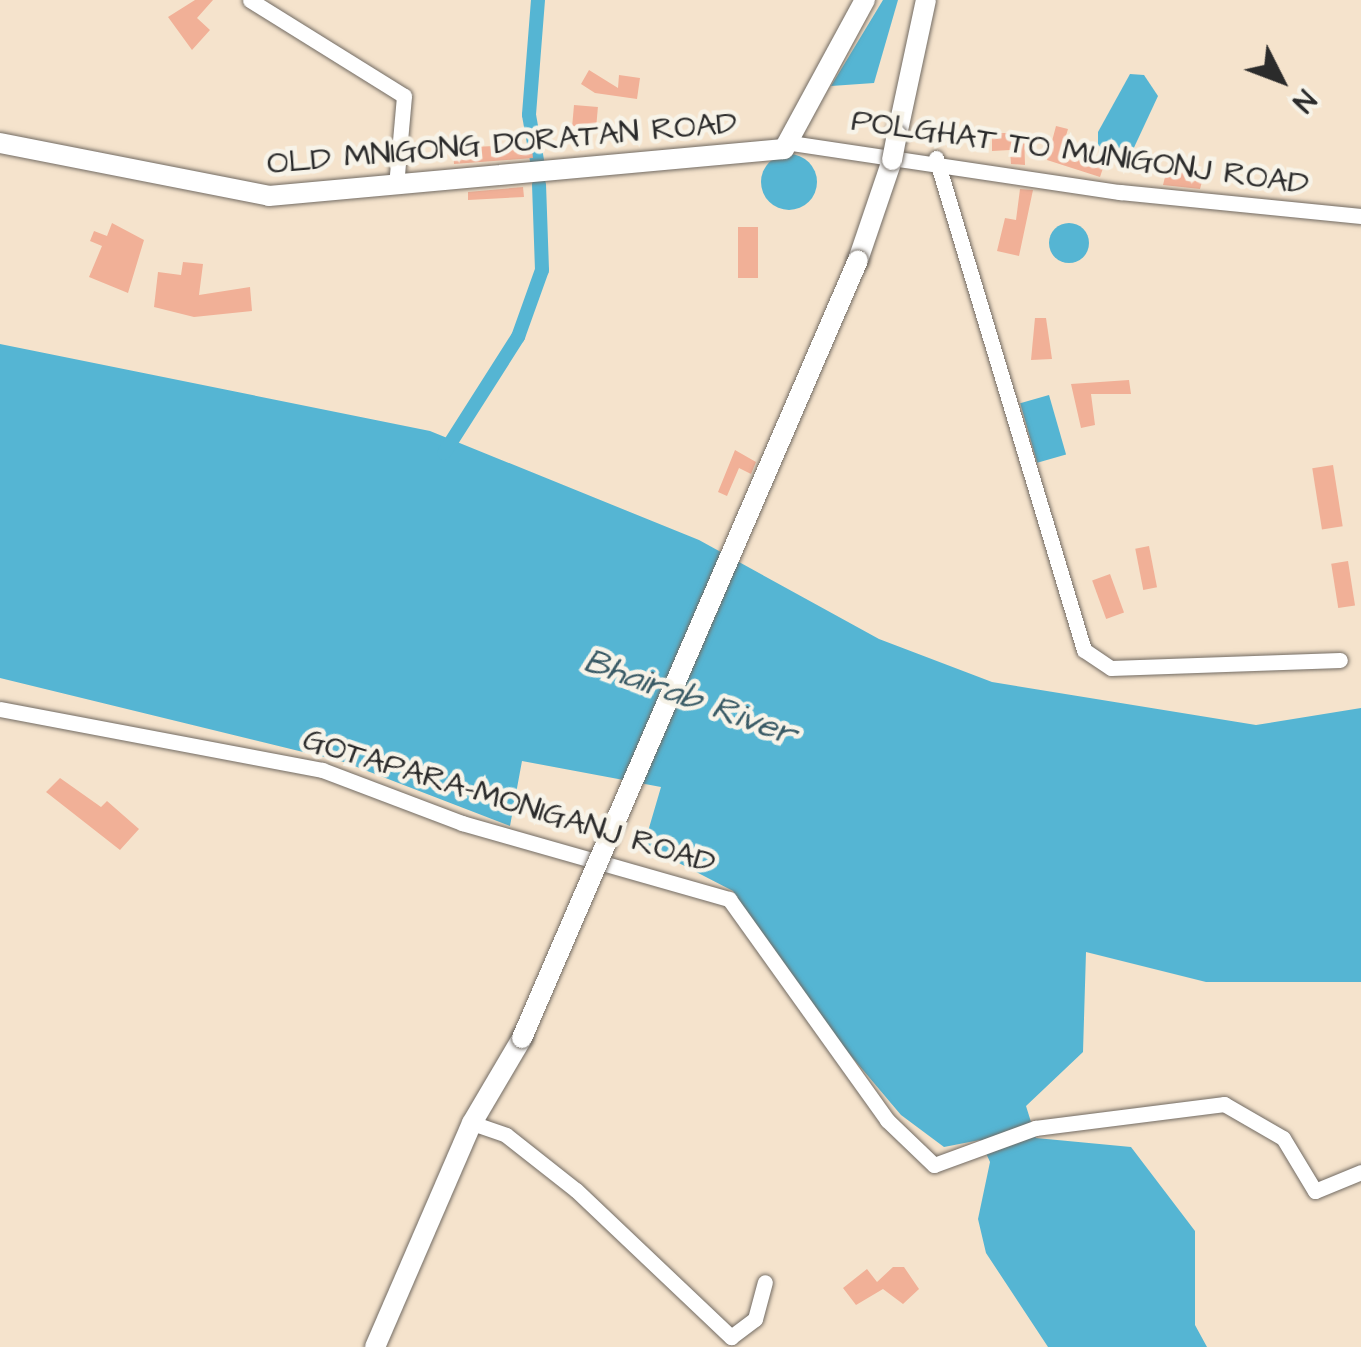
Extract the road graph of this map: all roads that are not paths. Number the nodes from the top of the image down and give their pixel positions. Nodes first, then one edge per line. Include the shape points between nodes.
1 (250, 0) edge
2 (864, 0) edge
3 (926, 0) edge
4 (0, 143) edge
5 (791, 143) junction
6 (936, 158) junction
7 (396, 185) junction
8 (1361, 216) edge
9 (1340, 660) dead end
10 (0, 709) edge
11 (472, 1123) junction
12 (1361, 1172) edge
13 (765, 1282) dead end
14 (374, 1347) edge

1 - 7 street via 404,96
2 - 5 main road
3 - 11 main road, bridge via 892,160 858,260 522,1038
4 - 7 main road, OLD MNIGONG DORATAN ROAD via 226,192
5 - 6 street, POLGHAT TO MUNIGONJ ROAD
5 - 7 main road, OLD MNIGONG DORATAN ROAD
6 - 8 street, POLGHAT TO MUNIGONJ ROAD via 1120,192
6 - 9 street via 1084,650 1112,668
10 - 12 street, GOTAPARA-MONIGANJ ROAD via 322,770 462,824 729,899 887,1120 934,1164 982,1153 1036,1128 1224,1104 1282,1138 1315,1191
11 - 13 street via 506,1135 576,1190 731,1337 755,1319
11 - 14 main road

